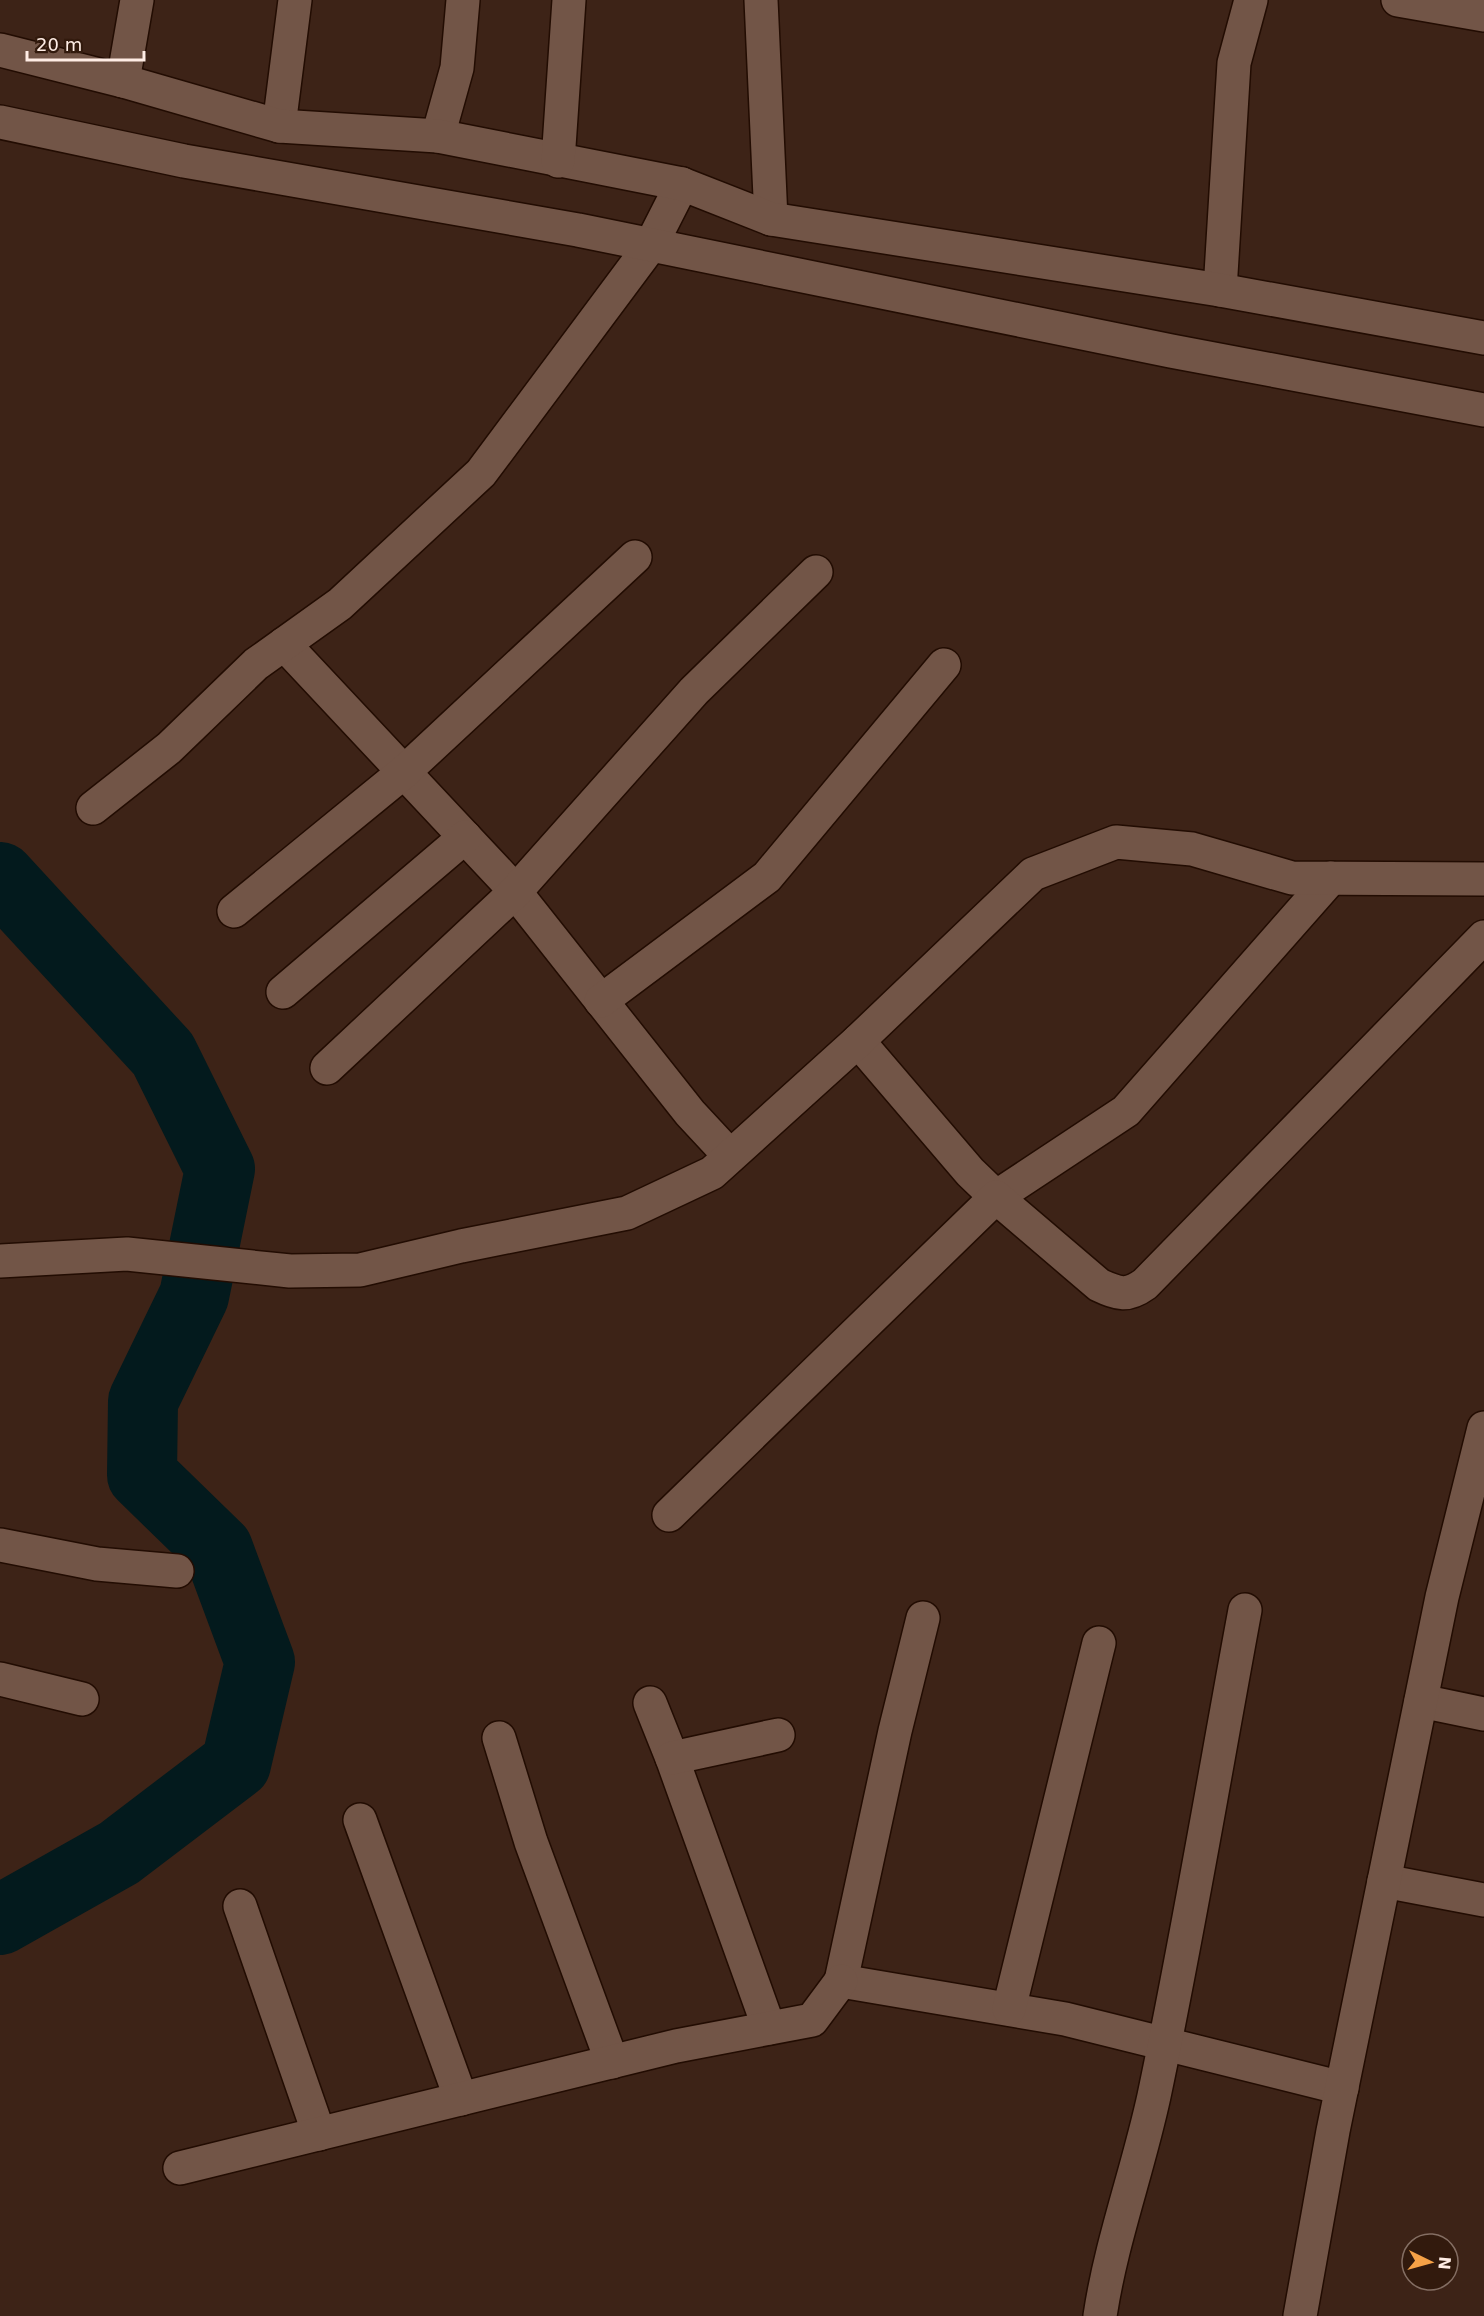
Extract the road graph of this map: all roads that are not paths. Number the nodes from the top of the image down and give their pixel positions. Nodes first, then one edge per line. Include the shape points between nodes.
1 (137, 0) edge
2 (296, 0) edge
3 (463, 0) edge
4 (569, 0) edge
5 (761, 0) edge
6 (1251, 0) edge
7 (1402, 0) edge
8 (1484, 15) edge
9 (0, 50) edge
10 (123, 81) junction
11 (0, 122) edge
12 (279, 126) junction
13 (438, 136) junction
14 (558, 161) junction
15 (682, 184) junction
16 (771, 219) junction
17 (651, 245) junction
18 (1220, 290) junction
19 (1484, 338) edge
20 (1484, 410) edge
21 (635, 557) dead end
22 (816, 572) dead end
23 (284, 644) junction
24 (944, 665) dead end
25 (404, 772) junction
26 (93, 808) dead end
27 (465, 837) junction
28 (1332, 878) junction
29 (1484, 879) edge
30 (514, 892) junction
31 (234, 911) dead end
32 (1484, 936) edge
33 (283, 992) dead end
34 (601, 1001) junction
35 (858, 1041) junction
36 (327, 1068) dead end
37 (730, 1156) junction
38 (996, 1197) junction
39 (0, 1261) edge
40 (1484, 1428) edge
41 (669, 1515) dead end
42 (0, 1545) edge
43 (177, 1571) dead end
44 (1245, 1610) dead end
45 (923, 1618) dead end
46 (1099, 1643) dead end
47 (0, 1679) edge
48 (82, 1699) dead end
49 (1421, 1701) junction
50 (650, 1703) dead end
51 (1484, 1714) edge
52 (778, 1735) dead end
53 (499, 1738) dead end
54 (672, 1758) junction
55 (360, 1820) dead end
56 (1384, 1881) junction
57 (1484, 1900) edge
58 (240, 1906) dead end
59 (841, 1982) junction
60 (1009, 2009) junction
61 (769, 2028) junction
62 (1165, 2044) junction
63 (612, 2062) junction
64 (1342, 2088) junction
65 (460, 2099) junction
66 (319, 2134) junction
67 (180, 2168) dead end
68 (1100, 2316) edge
69 (1300, 2316) edge

1 - 10 street
2 - 12 street
3 - 13 street via 458,68
4 - 14 street
5 - 16 street
6 - 18 street via 1234,63
7 - 8 street
9 - 10 street
10 - 12 street
11 - 17 street via 184,161
12 - 13 street
13 - 14 street
14 - 15 street
15 - 16 street
15 - 17 street
16 - 18 street
17 - 20 street
17 - 23 street via 481,473 340,604
18 - 19 street
21 - 25 street
22 - 30 street via 694,691
23 - 25 street
23 - 26 street via 256,664 169,748
24 - 34 street via 767,877
25 - 27 street
25 - 31 street
27 - 30 street
27 - 33 street
28 - 29 street
28 - 35 street via 1292,878 1192,849 1116,842 1033,874
28 - 38 street via 1126,1111
30 - 34 street
30 - 36 street
32 - 38 street via 1145,1284 1131,1293 1113,1292 1099,1285
34 - 37 street via 690,1113
35 - 37 street
35 - 38 street
37 - 39 street via 712,1173 627,1213 360,1270 290,1271 127,1254
38 - 41 street
40 - 49 street
42 - 43 street via 98,1564
44 - 62 street
45 - 59 street
46 - 60 street
47 - 48 street
49 - 51 street
49 - 56 street
50 - 54 street
52 - 54 street
53 - 63 street via 531,1842
54 - 61 street
55 - 65 street
56 - 57 street
56 - 64 street
58 - 66 street
59 - 60 street
59 - 61 street via 812,2020
60 - 62 street
61 - 63 street
62 - 64 street
62 - 68 street via 1144,2145
63 - 65 street
64 - 69 street
65 - 66 street
66 - 67 street

